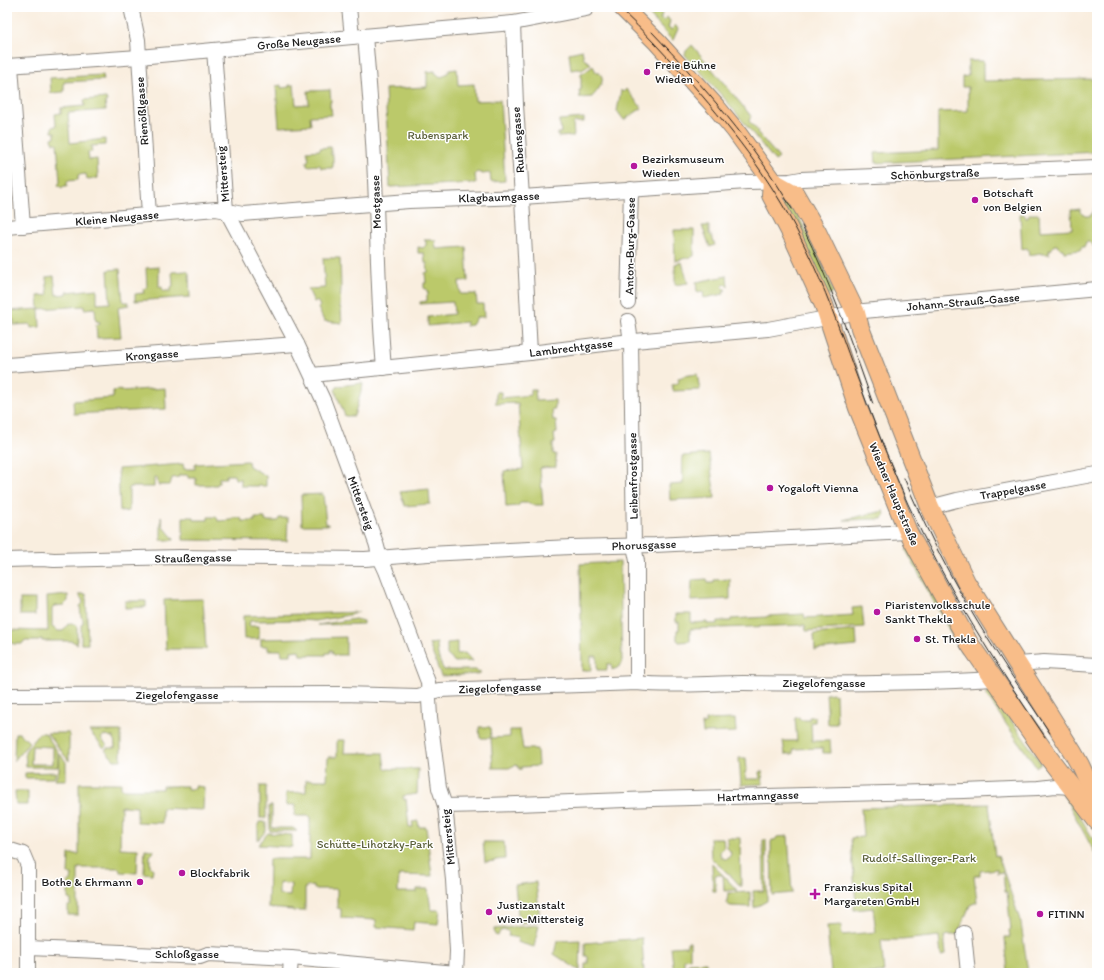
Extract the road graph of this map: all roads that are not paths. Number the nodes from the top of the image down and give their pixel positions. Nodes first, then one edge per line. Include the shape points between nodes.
1 (131, 7) edge
2 (349, 7) edge
3 (588, 7) edge
4 (622, 7) edge
5 (513, 23) junction
6 (358, 36) junction
7 (214, 50) junction
8 (139, 57) junction
9 (9, 66) edge
10 (1097, 167) edge
11 (772, 181) junction
12 (631, 189) junction
13 (522, 197) junction
14 (376, 204) junction
15 (226, 210) junction
16 (149, 215) junction
17 (23, 226) junction
18 (7, 227) edge
19 (1097, 289) edge
20 (628, 302) dead end
21 (856, 313) junction
22 (829, 318) junction
23 (628, 321) dead end
24 (631, 342) junction
25 (297, 344) junction
26 (530, 353) junction
27 (7, 366) edge
28 (384, 368) junction
29 (312, 375) junction
30 (1097, 474) edge
31 (930, 507) junction
32 (908, 532) junction
33 (634, 546) junction
34 (380, 558) junction
35 (7, 560) edge
36 (1018, 664) junction
37 (1097, 665) edge
38 (994, 679) junction
39 (637, 683) junction
40 (428, 693) junction
41 (7, 695) edge
42 (1070, 787) junction
43 (1097, 802) edge
44 (445, 806) junction
45 (1097, 820) edge
46 (7, 849) edge
47 (964, 933) dead end
48 (29, 948) junction
49 (291, 958) junction
50 (28, 973) edge
51 (290, 973) edge
52 (456, 973) edge
53 (968, 973) edge

1 - 8 street, Rienößlgasse
2 - 6 street, Mostgasse
3 - 5 street, Große Neugasse
4 - 11 main road via 716,107
5 - 6 street, Große Neugasse
5 - 13 street, Rubensgasse
6 - 7 street, Große Neugasse
6 - 14 street, Mostgasse via 371,113
7 - 8 street, Große Neugasse
7 - 15 street, Mittersteig
8 - 9 street, Große Neugasse
8 - 16 street, Rienößlgasse
9 - 17 street
10 - 11 street, Schönburgstraße
11 - 12 street, Klagbaumgasse
11 - 21 main road via 795,194 817,232
11 - 22 main road, Wiedner Hauptstraße via 771,195 809,270
12 - 13 street, Klagbaumgasse
12 - 20 street, Anton-Burg-Gasse
13 - 14 street, Klagbaumgasse
13 - 26 street, Rubensgasse
14 - 15 street, Klagbaumgasse via 243,214
14 - 28 street, Mostgasse
15 - 16 street, Kleine Neugasse
15 - 25 street, Mittersteig
16 - 17 street, Kleine Neugasse
17 - 18 street, Kleine Neugasse
19 - 21 street, Johann-Strauß-Gasse
21 - 22 street, Johann-Strauß-Gasse
21 - 31 main road
22 - 24 street, Lambrechtgasse via 768,329
22 - 32 main road, Wiedner Hauptstraße via 858,408
23 - 24 street
24 - 26 street, Lambrechtgasse
24 - 33 street, Leibenfrostgasse
25 - 27 street, Krongasse
25 - 29 street, Mittersteig
26 - 28 street, Lambrechtgasse
28 - 29 street, Lambrechtgasse
29 - 34 street, Mittersteig
30 - 31 street, Trappelgasse
31 - 36 main road via 966,582
32 - 33 street, Phorusgasse
32 - 38 main road, Wiedner Hauptstraße via 968,643
33 - 34 street, Phorusgasse
33 - 39 street, Leibenfrostgasse via 637,561
34 - 35 street, Straußengasse via 179,557
34 - 40 street, Mittersteig via 428,682
36 - 37 street via 1044,662
36 - 43 main road via 1076,757
38 - 39 street, Ziegelofengasse via 824,684
38 - 42 main road, Wiedner Hauptstraße
39 - 40 street, Ziegelofengasse via 439,690
40 - 41 street, Ziegelofengasse via 418,696
40 - 44 street, Mittersteig via 439,788
42 - 44 street, Hartmanngasse
42 - 45 main road, Wiedner Hauptstraße
44 - 52 street, Mittersteig via 458,951
46 - 48 street via 23,854 28,866
47 - 53 street
48 - 49 street, Schloßgasse via 200,957 208,954
48 - 50 street
49 - 51 street
49 - 52 street, Schloßgasse

